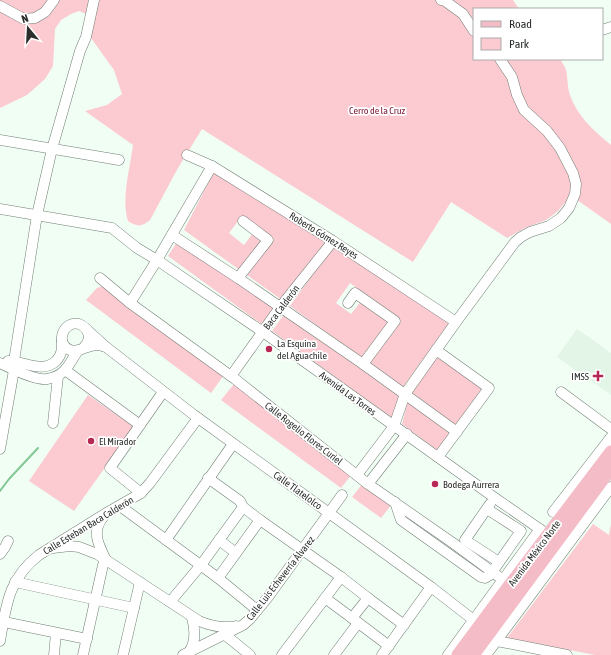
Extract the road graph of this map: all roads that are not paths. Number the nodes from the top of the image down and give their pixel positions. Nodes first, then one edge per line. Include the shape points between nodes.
1 (54, 0) edge
2 (94, 0) edge
3 (441, 0) edge
4 (0, 6) edge
5 (473, 29) edge
6 (501, 60) edge
7 (0, 140) edge
8 (52, 149) junction
9 (188, 155) dead end
10 (118, 160) dead end
11 (212, 166) junction
12 (0, 209) edge
13 (37, 215) junction
14 (242, 221) dead end
15 (172, 235) junction
16 (333, 241) junction
17 (157, 260) junction
18 (100, 278) dead end
19 (238, 278) junction
20 (130, 303) junction
21 (348, 303) dead end
22 (281, 306) junction
23 (456, 322) junction
24 (85, 328) junction
25 (263, 332) junction
26 (62, 340) junction
27 (106, 347) junction
28 (82, 349) junction
29 (436, 350) junction
30 (0, 362) edge
31 (364, 364) junction
32 (14, 365) junction
33 (62, 373) junction
34 (231, 376) junction
35 (163, 392) junction
36 (561, 392) dead end
37 (405, 394) junction
38 (198, 418) junction
39 (53, 423) dead end
40 (140, 425) junction
41 (394, 426) junction
42 (611, 429) edge
43 (456, 432) junction
44 (407, 434) junction
45 (611, 437) edge
46 (233, 444) junction
47 (0, 449) edge
48 (611, 452) edge
49 (438, 457) junction
50 (611, 468) edge
51 (357, 475) junction
52 (208, 478) junction
53 (368, 484) junction
54 (611, 487) edge
55 (141, 493) junction
56 (342, 495) dead end
57 (495, 498) junction
58 (395, 502) junction
59 (120, 506) junction
60 (243, 507) junction
61 (487, 509) junction
62 (108, 512) junction
63 (553, 512) dead end
64 (330, 513) junction
65 (260, 520) junction
66 (520, 531) junction
67 (548, 535) junction
68 (533, 539) junction
69 (8, 540) dead end
70 (166, 540) junction
71 (219, 540) junction
72 (465, 540) junction
73 (453, 544) junction
74 (49, 549) junction
75 (302, 551) junction
76 (236, 553) junction
77 (0, 554) edge
78 (106, 560) junction
79 (499, 562) junction
80 (201, 565) junction
81 (492, 572) junction
82 (341, 577) junction
83 (218, 578) junction
84 (15, 582) junction
85 (140, 582) junction
86 (506, 582) junction
87 (431, 588) junction
88 (325, 598) junction
89 (368, 598) junction
90 (96, 599) junction
91 (170, 602) junction
92 (134, 608) junction
93 (257, 610) junction
94 (192, 618) junction
95 (355, 621) junction
96 (4, 622) junction
97 (243, 625) junction
98 (404, 625) junction
99 (485, 630) junction
100 (56, 633) junction
101 (224, 634) junction
102 (87, 639) junction
103 (0, 641) edge
104 (389, 646) junction
105 (186, 653) edge
106 (54, 655) edge
107 (83, 655) edge
108 (123, 655) edge
109 (250, 655) edge
110 (282, 655) edge
111 (334, 655) edge
112 (382, 655) edge
113 (448, 655) edge
114 (458, 655) edge
115 (473, 655) edge
116 (486, 655) edge
117 (566, 655) edge

1 - 4 street via 45,12 35,18 24,19
2 - 8 street via 86,37
3 - 5 street via 463,14
6 - 23 street via 512,77 524,110 547,131 560,148 573,173 575,194 561,218 515,242
7 - 8 street
8 - 10 street
8 - 13 street
9 - 11 street, Roberto Gómez Reyes
11 - 15 street
11 - 16 street, Roberto Gómez Reyes
12 - 13 street, Avenida Las Torres
13 - 17 street, Avenida Las Torres via 112,228
13 - 32 street
14 - 19 street via 268,240
15 - 17 street
15 - 19 street
16 - 22 street, Baca Calderón
16 - 23 street, Roberto Gómez Reyes
17 - 20 street
17 - 25 street, Avenida Las Torres
18 - 20 street, Calle Rogelio Flores Curiel
19 - 22 street
20 - 34 street, Calle Rogelio Flores Curiel
21 - 31 street via 355,293 395,321
22 - 25 street, Baca Calderón
22 - 31 street
23 - 29 street
24 - 26 street via 77,324 69,325 63,332
24 - 27 street, Calle Tlatelolco
24 - 28 street via 89,340
25 - 34 street, Baca Calderón
25 - 41 street, Avenida Las Torres
26 - 28 street via 68,349
26 - 32 street via 61,353 54,363 40,367
27 - 28 street via 99,344
27 - 35 street, Calle Tlatelolco
28 - 33 street
29 - 37 street
29 - 43 street via 489,388
30 - 32 street
31 - 37 street
32 - 33 street via 41,379
32 - 47 street
33 - 39 street
33 - 40 street
34 - 51 street, Calle Rogelio Flores Curiel
35 - 38 street, Calle Tlatelolco
35 - 40 street
36 - 42 street
37 - 41 street
37 - 43 street
38 - 46 street, Calle Tlatelolco
38 - 55 street, Calle Esteban Baca Calderón
40 - 55 street via 110,468
41 - 44 street, Avenida Las Torres
41 - 51 street
43 - 49 street
44 - 49 street, Avenida Las Torres
44 - 53 street
45 - 63 street
46 - 52 street
46 - 64 street, Calle Tlatelolco
48 - 67 main road, Avenida México Norte
49 - 57 street, Avenida Las Torres
50 - 67 main road, Avenida México Norte
51 - 53 street, Calle Rogelio Flores Curiel
52 - 60 street via 240,501
52 - 70 street
53 - 58 street, Calle Rogelio Flores Curiel
54 - 99 street, Avenida México Norte
55 - 59 street, Calle Esteban Baca Calderón
56 - 64 street, Calle Luis Echeverría Álvarez
57 - 61 street
57 - 67 street, Avenida Las Torres
58 - 73 street, Calle Rogelio Flores Curiel
58 - 81 street via 401,520 481,577 488,577
59 - 62 street, Calle Esteban Baca Calderón
59 - 70 street
60 - 65 street
60 - 71 street
61 - 66 street
61 - 72 street
62 - 74 street, Calle Esteban Baca Calderón
62 - 78 street via 97,531 100,549
64 - 75 street, Calle Luis Echeverría Álvarez
64 - 87 street, Calle Tlatelolco
65 - 75 street
65 - 76 street
66 - 68 street
66 - 79 street
67 - 68 street, Avenida México Norte
67 - 86 main road, Avenida México Norte
67 - 99 main road, Avenida México Norte
68 - 86 street, Avenida México Norte
69 - 77 street
70 - 80 street
71 - 76 street
71 - 80 street
72 - 73 street
72 - 79 street
73 - 81 street, Calle Rogelio Flores Curiel
74 - 78 street via 70,546 97,554
74 - 84 street, Calle Esteban Baca Calderón via 31,561
75 - 82 street
75 - 93 street, Calle Luis Echeverría Álvarez
76 - 83 street
78 - 85 street
78 - 90 street
79 - 81 street
80 - 83 street
80 - 91 street
81 - 86 street, Calle Rogelio Flores Curiel
82 - 88 street
82 - 89 street
83 - 93 street
84 - 90 street
84 - 96 street, Calle Esteban Baca Calderón
85 - 91 street
85 - 92 street
86 - 99 main road, Avenida México Norte
87 - 98 street
87 - 99 street, Calle Tlatelolco
88 - 95 street
88 - 110 street
89 - 95 street
89 - 98 street
90 - 92 street
90 - 102 street
91 - 94 street
92 - 108 street
93 - 97 street, Calle Luis Echeverría Álvarez
94 - 97 street via 215,627
94 - 105 street via 195,632 193,646
95 - 104 street
95 - 111 street
96 - 100 street
96 - 103 street, Calle Esteban Baca Calderón
97 - 101 street, Calle Luis Echeverría Álvarez
98 - 104 street
99 - 113 street, Avenida México Norte
99 - 114 main road, Avenida México Norte
99 - 115 main road, Avenida México Norte
99 - 116 street, Avenida México Norte
99 - 117 street
100 - 102 street
100 - 106 street
101 - 105 street, Calle Luis Echeverría Álvarez
101 - 109 street
102 - 107 street
104 - 112 street

